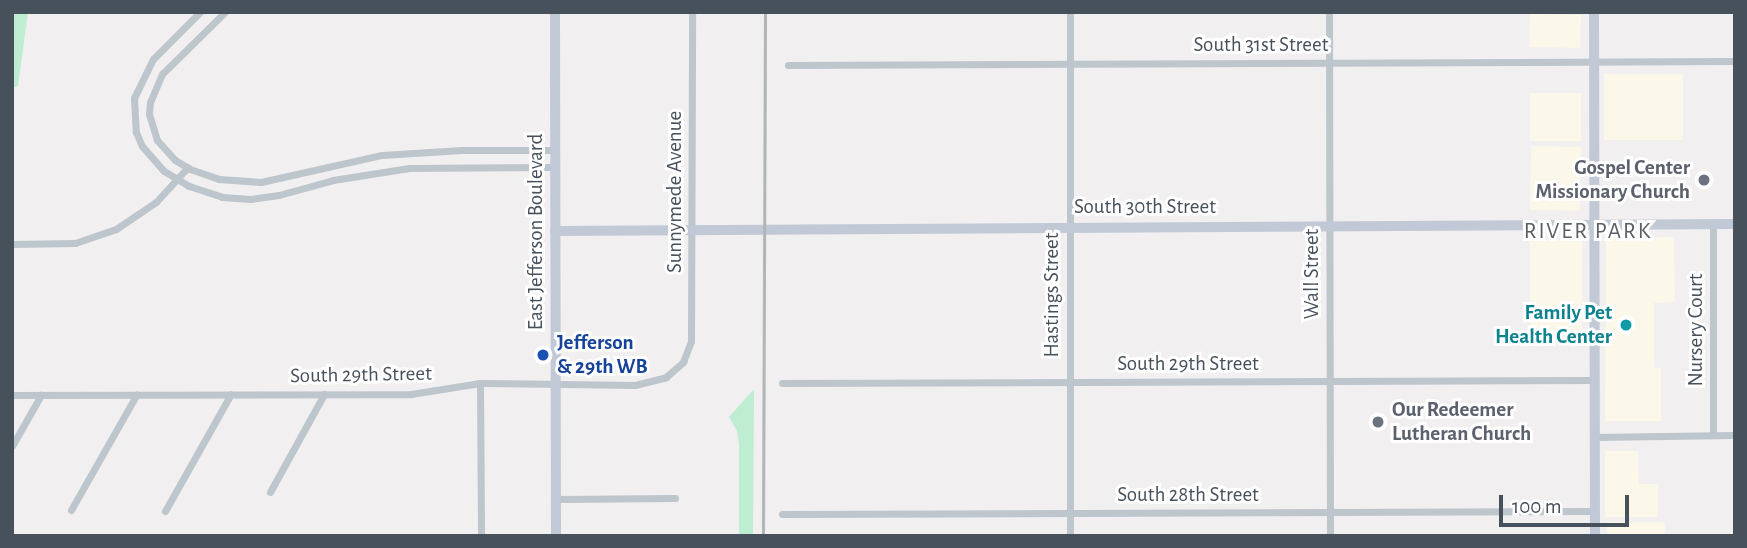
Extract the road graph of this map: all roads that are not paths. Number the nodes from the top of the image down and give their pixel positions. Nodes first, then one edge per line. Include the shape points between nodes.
1 (200, 12) edge
2 (225, 12) edge
3 (555, 12) edge
4 (691, 12) edge
5 (1070, 12) edge
6 (1329, 12) edge
7 (1594, 12) edge
8 (1594, 61) junction
9 (1735, 61) edge
10 (1329, 62) junction
11 (1070, 64) junction
12 (788, 65) dead end
13 (555, 150) junction
14 (188, 167) junction
15 (555, 167) junction
16 (177, 180) junction
17 (1594, 224) junction
18 (1713, 224) junction
19 (1735, 224) edge
20 (1330, 225) junction
21 (1070, 226) junction
22 (692, 229) junction
23 (555, 230) junction
24 (12, 244) edge
25 (677, 369) joint
26 (1594, 380) junction
27 (1330, 381) junction
28 (1070, 382) junction
29 (480, 383) junction
30 (556, 383) junction
31 (782, 383) dead end
32 (137, 394) junction
33 (231, 394) junction
34 (324, 394) junction
35 (12, 395) edge
36 (41, 395) junction
37 (1713, 435) junction
38 (1735, 435) edge
39 (1595, 437) junction
40 (12, 446) edge
41 (270, 492) dead end
42 (675, 498) dead end
43 (556, 499) junction
44 (71, 510) dead end
45 (165, 511) dead end
46 (1595, 511) junction
47 (1330, 512) junction
48 (1070, 513) junction
49 (782, 514) dead end
50 (481, 536) edge
51 (556, 536) edge
52 (1070, 536) edge
53 (1330, 536) edge
54 (1595, 536) edge

1 - 16 street via 153,59 134,98 136,132 142,146
2 - 14 street via 162,74 152,93 149,114 157,140
3 - 13 street, East Jefferson Boulevard
4 - 22 street, Sunnymede Avenue
5 - 11 street, Hastings Street
6 - 10 street, Wall Street
7 - 8 street
8 - 9 street, South 31st Street
8 - 10 street, South 31st Street
8 - 17 street
10 - 11 street, South 31st Street
10 - 20 street, Wall Street
11 - 12 street, South 31st Street
11 - 21 street, Hastings Street
13 - 14 street via 382,155 261,182 219,179
13 - 15 street, East Jefferson Boulevard
14 - 16 street
15 - 16 street via 410,168 250,199 222,197
15 - 23 street, East Jefferson Boulevard
16 - 24 street via 144,212 104,234 75,243
17 - 18 street, South 30th Street
17 - 20 street, South 30th Street
17 - 26 street
18 - 19 street, South 30th Street
18 - 37 street, Nursery Court
20 - 21 street, South 30th Street
20 - 27 street, Wall Street
21 - 22 street, South 30th Street
21 - 28 street, Hastings Street
22 - 23 street, South 30th Street
22 - 25 street, Sunnymede Avenue via 691,341
23 - 30 street, East Jefferson Boulevard
25 - 30 street, South 29th Street via 651,383
26 - 27 street, South 29th Street
26 - 39 street
27 - 28 street, South 29th Street
27 - 47 street, Wall Street
28 - 31 street, South 29th Street
28 - 48 street, Hastings Street
29 - 30 street, South 29th Street
29 - 34 street, South 29th Street via 424,394
29 - 50 street
30 - 43 street, East Jefferson Boulevard
32 - 33 street, South 29th Street
32 - 36 street, South 29th Street
32 - 44 street
33 - 34 street, South 29th Street
33 - 45 street
34 - 41 street
35 - 36 street, South 29th Street
36 - 40 street
37 - 38 street
37 - 39 street
39 - 46 street
42 - 43 street
43 - 51 street, East Jefferson Boulevard
46 - 47 street, South 28th Street
46 - 54 street
47 - 48 street, South 28th Street
47 - 53 street, Wall Street
48 - 49 street, South 28th Street
48 - 52 street, Hastings Street

